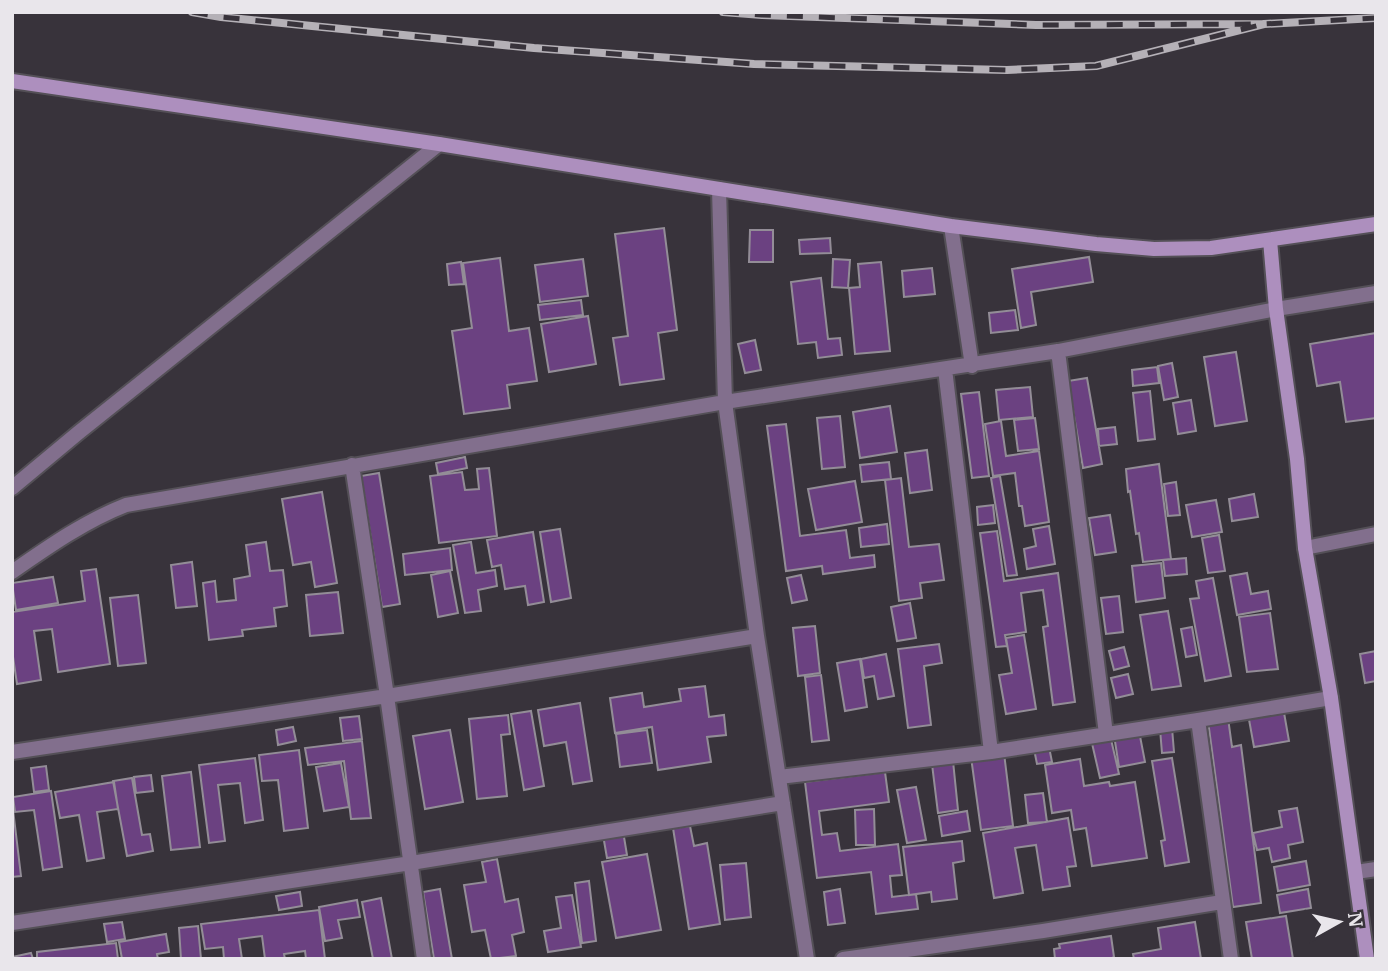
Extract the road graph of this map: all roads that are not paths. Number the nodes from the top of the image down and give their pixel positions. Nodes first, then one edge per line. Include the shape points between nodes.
1 (12, 80) edge
2 (439, 144) junction
3 (719, 189) junction
4 (1376, 224) edge
5 (951, 226) junction
6 (1270, 240) junction
7 (1376, 293) edge
8 (1276, 309) junction
9 (1058, 351) junction
10 (972, 366) junction
11 (945, 369) junction
12 (726, 402) junction
13 (352, 465) junction
14 (12, 488) edge
15 (1376, 534) edge
16 (1305, 548) junction
17 (12, 572) edge
18 (757, 636) junction
19 (387, 696) junction
20 (1331, 698) junction
21 (1198, 720) junction
22 (1106, 734) junction
23 (991, 751) junction
24 (12, 752) edge
25 (779, 777) junction
26 (783, 803) junction
27 (411, 863) junction
28 (1376, 869) edge
29 (1356, 872) junction
30 (1222, 902) junction
31 (12, 923) edge
32 (424, 959) edge
33 (807, 959) edge
34 (843, 959) edge
35 (1231, 959) edge
36 (1367, 959) edge

1 - 2 main road
2 - 3 main road
2 - 14 street
3 - 5 main road
3 - 12 street
4 - 6 main road
5 - 6 main road via 1154,248 1211,248
5 - 10 street
6 - 8 main road
7 - 8 street
8 - 9 street
8 - 16 main road
9 - 10 street
9 - 22 street
10 - 11 street
11 - 12 street
11 - 23 street
12 - 13 street
12 - 18 street
13 - 17 street via 126,505 86,524
13 - 19 street
15 - 16 street
16 - 20 main road
18 - 19 street
18 - 25 street
19 - 24 street
19 - 27 street
20 - 21 street
20 - 29 main road
21 - 22 street
21 - 30 street
22 - 23 street
23 - 25 street
25 - 26 street
26 - 27 street
26 - 33 street
27 - 31 street
27 - 32 street
28 - 29 street
29 - 36 main road
30 - 34 street
30 - 35 street

